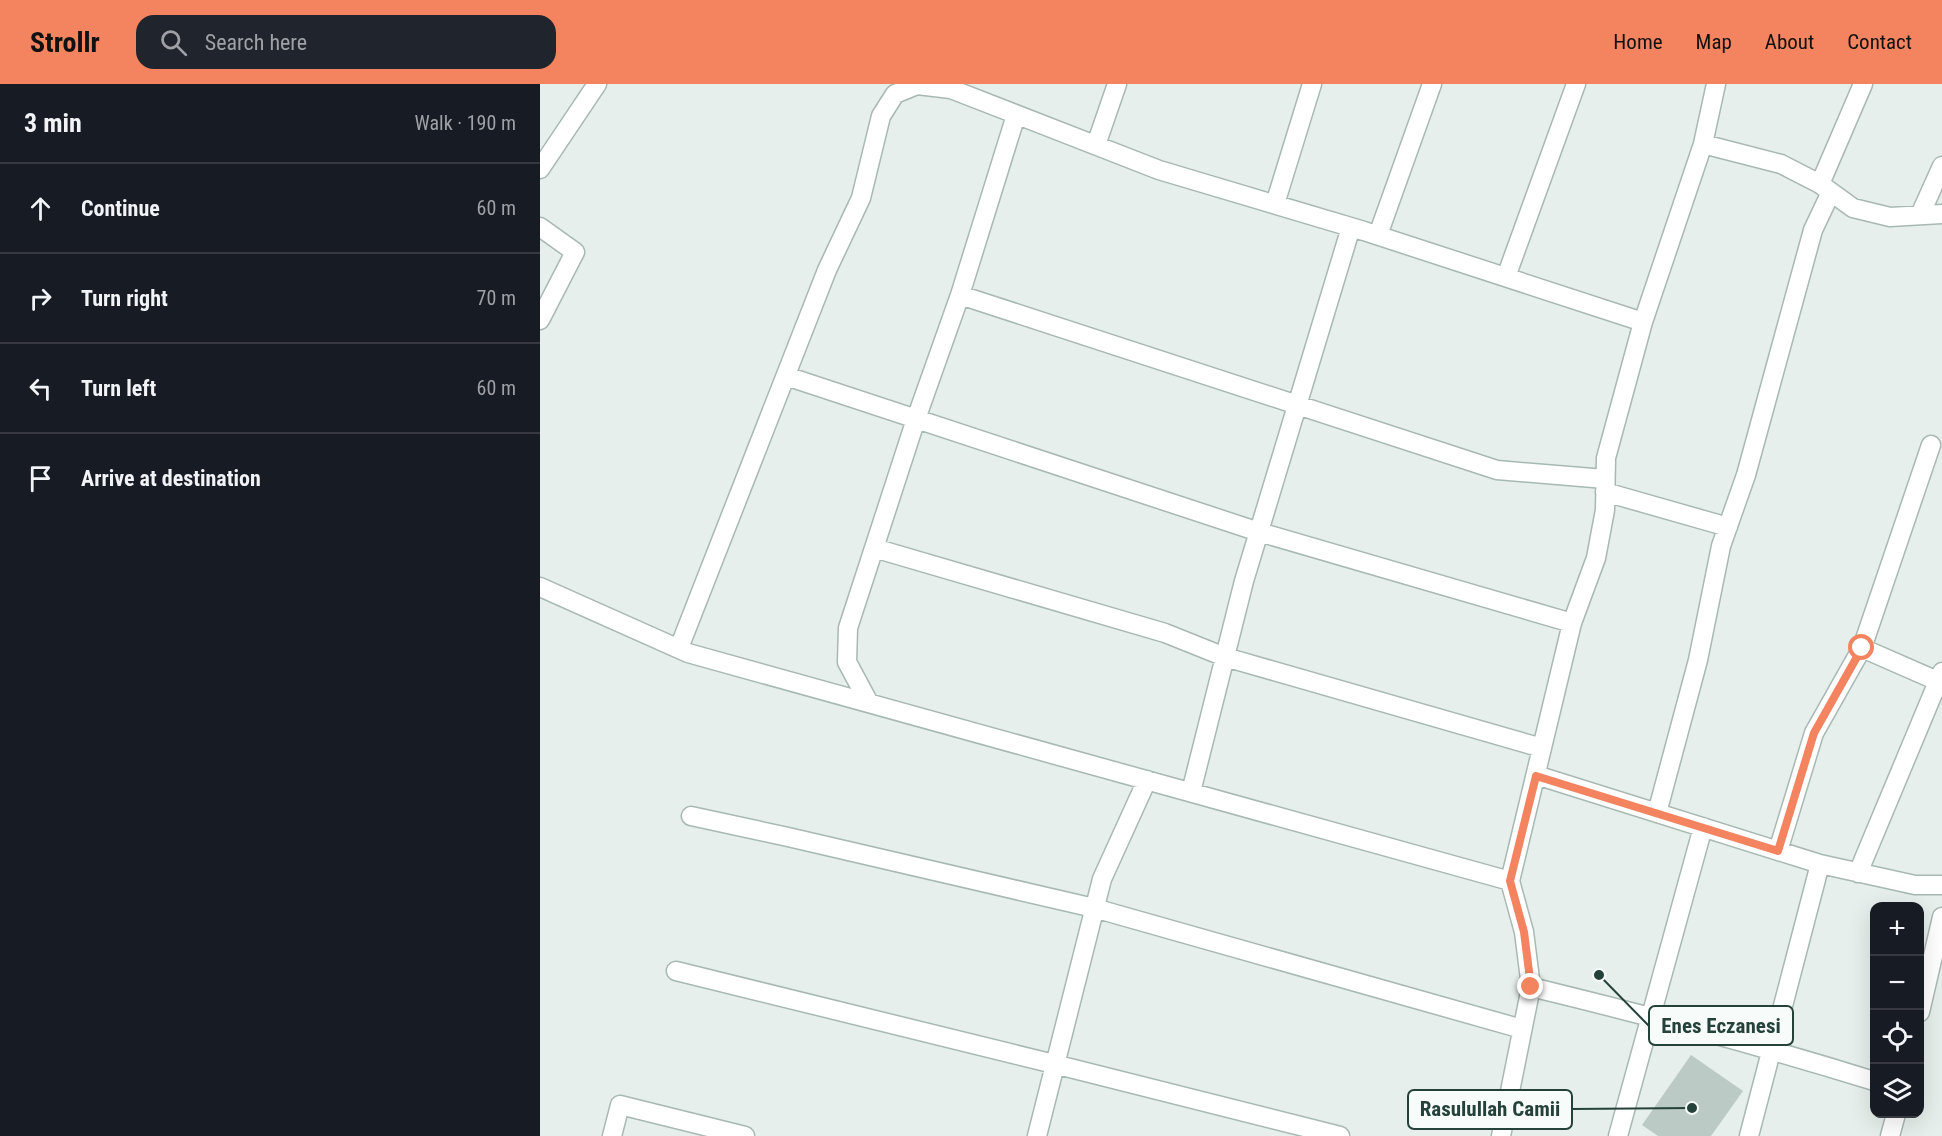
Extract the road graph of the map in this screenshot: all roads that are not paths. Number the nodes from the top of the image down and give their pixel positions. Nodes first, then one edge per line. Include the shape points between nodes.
1 (597, 84) edge
2 (1117, 84) edge
3 (1312, 84) edge
4 (1432, 84) edge
5 (1576, 84) edge
6 (1716, 84) edge
7 (1863, 84) edge
8 (951, 87) edge
9 (1016, 115) junction
10 (1703, 144) junction
11 (1096, 146) junction
12 (1942, 166) edge
13 (540, 170) edge
14 (1825, 188) junction
15 (1275, 204) junction
16 (1942, 214) edge
17 (1920, 215) junction
18 (540, 227) edge
19 (1351, 227) junction
20 (1378, 235) junction
21 (1506, 277) junction
22 (960, 295) junction
23 (540, 320) edge
24 (1643, 322) junction
25 (786, 376) junction
26 (1297, 405) junction
27 (916, 419) junction
28 (1931, 445) dead end
29 (1605, 485) junction
30 (1728, 527) junction
31 (1259, 532) junction
32 (874, 548) junction
33 (540, 587) edge
34 (1572, 623) junction
35 (679, 648) junction
36 (1862, 648) junction
37 (1225, 657) junction
38 (1940, 678) edge
39 (869, 703) junction
40 (1542, 748) junction
41 (1536, 776) junction
42 (1147, 780) junction
43 (1191, 792) junction
44 (1657, 813) junction
45 (691, 816) dead end
46 (1703, 827) junction
47 (1778, 851) junction
48 (1820, 864) junction
49 (1858, 873) junction
50 (1510, 881) junction
51 (1942, 885) edge
52 (1095, 908) junction
53 (1942, 917) edge
54 (676, 971) dead end
55 (1531, 987) junction
56 (1920, 1010) edge
57 (1651, 1016) junction
58 (1522, 1029) junction
59 (1772, 1049) junction
60 (1054, 1064) junction
61 (1870, 1079) edge
62 (1895, 1118) edge
63 (612, 1136) edge
64 (746, 1136) edge
65 (1037, 1136) edge
66 (1340, 1136) edge
67 (1501, 1136) edge
68 (1618, 1136) edge
69 (1749, 1136) edge
70 (1890, 1136) edge

1 - 13 street
2 - 11 street
3 - 15 street
4 - 20 street
5 - 21 street
6 - 10 street
7 - 14 street
8 - 9 street
8 - 25 street via 917,85 895,94 881,116 861,198 827,270
9 - 11 street
9 - 22 street
10 - 14 street via 1781,164
10 - 24 street
11 - 15 street via 1159,170
12 - 17 street
14 - 17 street via 1853,208 1890,217
14 - 30 street via 1746,475
15 - 19 street
16 - 17 street
18 - 23 street via 575,252
19 - 20 street
19 - 26 street
20 - 21 street
21 - 24 street
22 - 26 street
22 - 27 street
24 - 29 street via 1606,458
25 - 27 street
25 - 35 street
26 - 29 street via 1497,470
26 - 31 street
27 - 31 street
27 - 32 street
28 - 36 street
29 - 30 street
29 - 34 street via 1605,510 1596,558
30 - 44 street
31 - 34 street
31 - 37 street
32 - 37 street via 1165,633
32 - 39 street via 848,628 847,662
33 - 35 street
34 - 40 street
35 - 39 street
36 - 38 street
36 - 47 street via 1814,733
37 - 40 street
37 - 43 street
38 - 49 street
39 - 42 street
40 - 41 street
41 - 44 street
41 - 50 street
42 - 43 street
42 - 52 street via 1102,879
43 - 50 street
44 - 46 street
45 - 52 street
46 - 47 street
46 - 57 street
47 - 48 street
48 - 49 street
48 - 59 street
49 - 51 street via 1915,885
50 - 55 street via 1524,932
52 - 58 street
52 - 60 street
53 - 56 street
54 - 60 street
55 - 57 street
55 - 58 street
57 - 59 street
57 - 68 street
58 - 67 street
59 - 61 street
59 - 69 street
60 - 65 street
60 - 66 street
62 - 70 street
63 - 64 street via 620,1105

